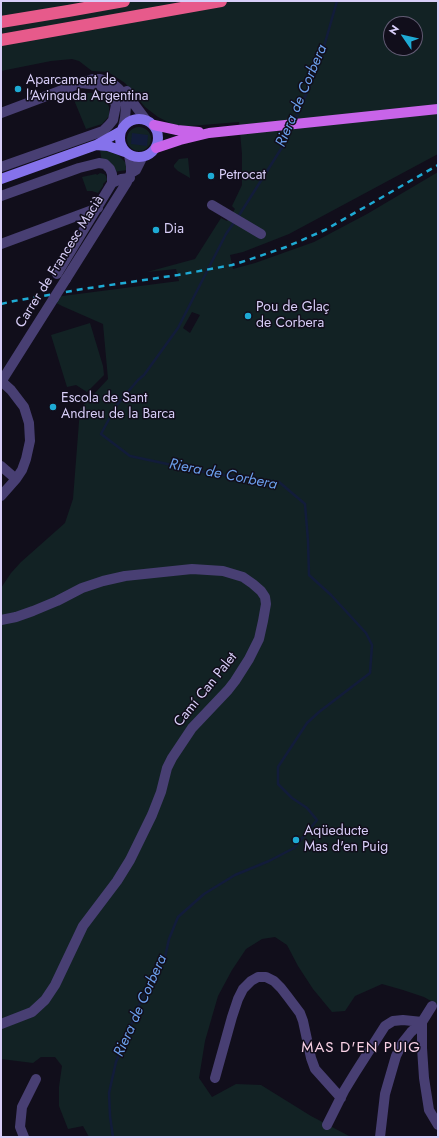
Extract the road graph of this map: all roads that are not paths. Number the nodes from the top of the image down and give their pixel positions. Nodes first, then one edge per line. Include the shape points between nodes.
1 (124, 1) edge
2 (221, 1) edge
3 (1, 22) edge
4 (1, 40) edge
5 (85, 82) junction
6 (438, 109) edge
7 (1, 113) edge
8 (150, 122) junction
9 (122, 129) junction
10 (209, 133) junction
11 (96, 145) junction
12 (156, 148) junction
13 (127, 153) junction
14 (142, 158) junction
15 (1, 167) edge
16 (131, 176) junction
17 (1, 179) edge
18 (112, 183) junction
19 (1, 196) edge
20 (212, 205) dead end
21 (98, 208) junction
22 (261, 234) dead end
23 (1, 244) edge
24 (62, 276) junction
25 (1, 382) edge
26 (1, 466) edge
27 (16, 479) junction
28 (1, 496) edge
29 (1, 620) edge
30 (432, 1006) dead end
31 (422, 1022) junction
32 (1, 1024) edge
33 (215, 1078) dead end
34 (36, 1079) dead end
35 (341, 1098) junction
36 (327, 1125) dead end
37 (438, 1125) edge
38 (24, 1137) edge
39 (380, 1137) edge

1 - 3 highway
2 - 4 highway
5 - 7 street
5 - 8 street via 86,77 94,74 115,79
5 - 9 street via 93,78 107,80 119,89 125,97 126,106 126,118
5 - 15 street via 98,85 111,93 116,105 113,120 109,125 103,131
6 - 10 main road
8 - 9 main road via 135,120
8 - 10 main road via 177,130
8 - 12 main road via 158,132
9 - 11 main road
9 - 13 main road via 120,141
10 - 12 main road
11 - 13 main road via 108,146
11 - 17 main road
12 - 14 main road
13 - 14 main road via 135,158
13 - 16 street
14 - 16 street, Carrer de Francesc Macià
16 - 18 street, Carrer de Francesc Macià
16 - 24 street, Carrer de Francesc Macià
18 - 19 street via 110,169 99,163
18 - 21 street, Carrer de Francesc Macià
20 - 22 street
21 - 23 street
21 - 24 street, Carrer de Francesc Macià
24 - 25 street, Carrer de Francesc Macià, bridge via 54,298
25 - 27 street via 19,399 29,423 30,441 26,459
26 - 27 street
27 - 28 street
29 - 32 street, Camí Can Palet via 33,611 103,581 125,576 192,569 223,571 243,577 261,591 266,604 259,639 249,659 228,690 192,728 172,758 152,815 130,860 83,926 55,985 45,1000 32,1012
30 - 31 street
31 - 35 street via 393,1020 386,1026
31 - 37 street via 424,1078 429,1110
31 - 39 street via 403,1042 396,1056 385,1094
33 - 35 street via 232,1017 243,989 258,976 266,977 281,988 300,1014 315,1069
34 - 38 street via 22,1107 20,1127
35 - 36 street

